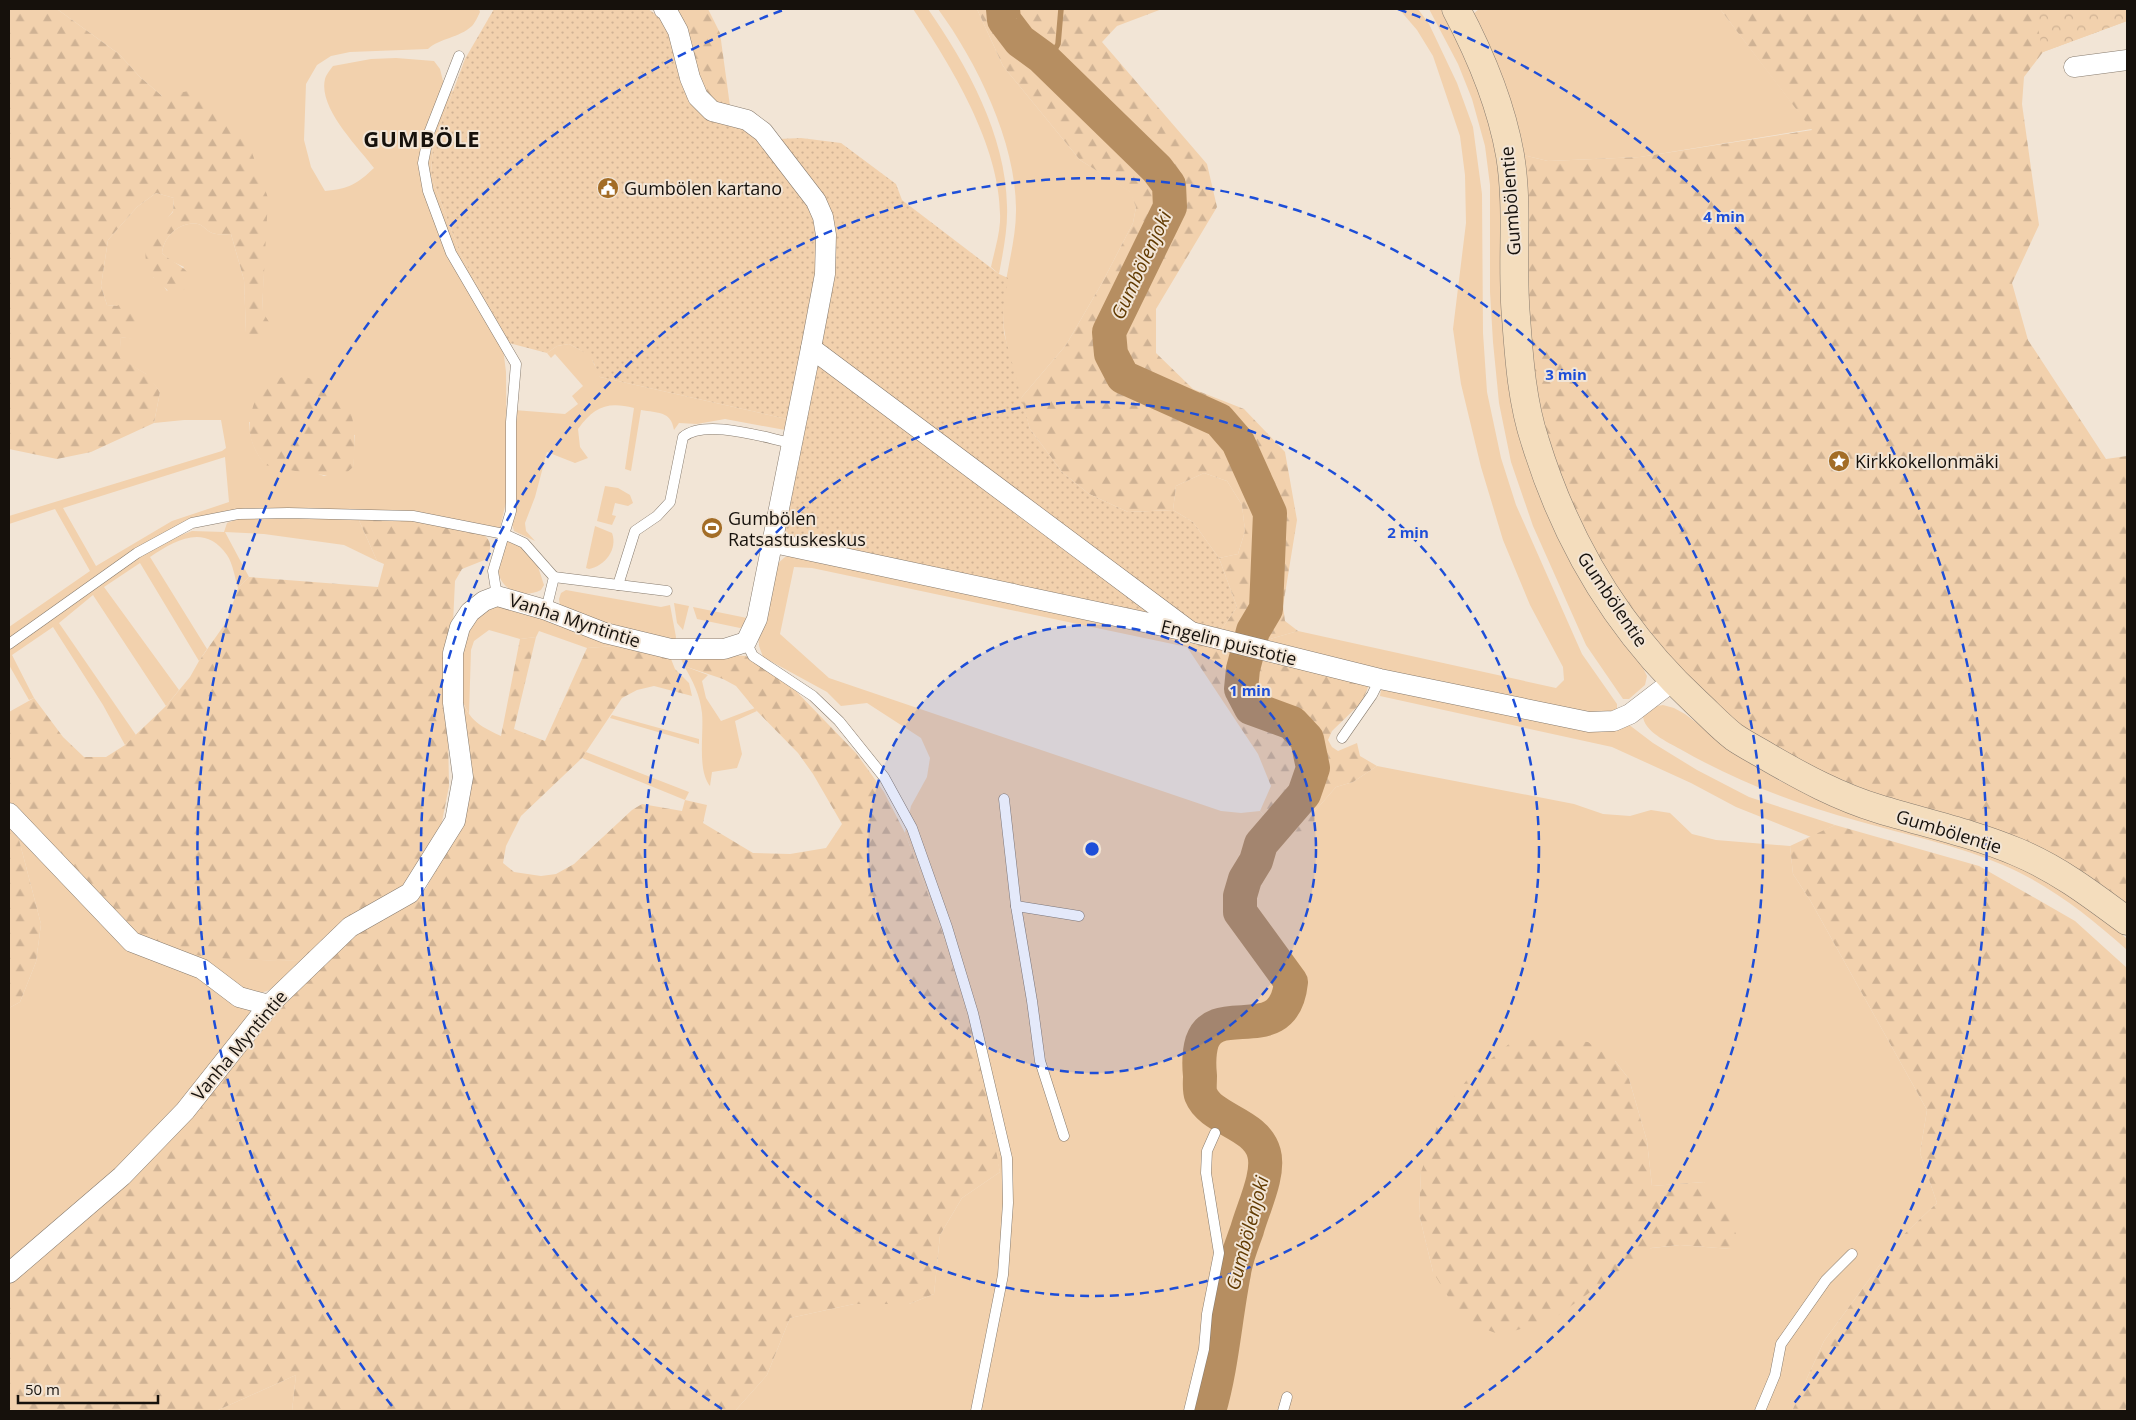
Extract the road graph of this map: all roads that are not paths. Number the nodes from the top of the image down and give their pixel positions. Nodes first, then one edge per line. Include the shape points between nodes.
1 (664, 9) edge
2 (1456, 9) edge
3 (459, 56) dead end
4 (2127, 60) edge
5 (2074, 68) dead end
6 (811, 348) junction
7 (792, 443) junction
8 (504, 534) junction
9 (774, 543) junction
10 (554, 577) junction
11 (618, 585) junction
12 (667, 591) dead end
13 (498, 596) junction
14 (546, 610) junction
15 (1191, 632) junction
16 (746, 642) junction
17 (9, 644) edge
18 (1380, 679) junction
19 (1673, 681) junction
20 (1342, 738) dead end
21 (1004, 799) dead end
22 (9, 813) edge
23 (1016, 906) junction
24 (1079, 916) dead end
25 (2127, 921) edge
26 (269, 1004) junction
27 (1215, 1133) dead end
28 (1064, 1136) dead end
29 (1852, 1254) dead end
30 (9, 1273) edge
31 (1286, 1397) dead end
32 (976, 1411) edge
33 (1189, 1411) edge
34 (1283, 1411) edge
35 (1760, 1411) edge

1 - 6 street via 678,31 698,96 712,111 748,120 763,132 816,201 823,218 826,252
2 - 19 main road, Gumbölentie via 1478,49 1510,155 1515,216 1516,314 1523,385 1534,439 1562,514 1590,572 1633,634
3 - 8 lane via 429,134 423,163 428,191 451,254 516,364 510,422 511,511
4 - 5 street
6 - 7 street
6 - 15 street
7 - 9 street
7 - 11 lane via 714,428 690,431 683,437 670,502 635,531
8 - 10 lane via 524,543
8 - 13 lane via 493,571
8 - 17 lane via 413,516 246,514 192,523 137,553
9 - 15 street, Engelin puistotie
9 - 16 street via 757,619
10 - 11 lane
10 - 14 lane
11 - 12 lane
13 - 14 street, Vanha Myntintie
13 - 26 street, Vanha Myntintie via 484,601 470,612 460,627 452,653 453,703 463,777 455,821 410,893 350,927
14 - 16 street, Vanha Myntintie via 605,633 671,649 724,649
15 - 18 street, Engelin puistotie
16 - 32 lane via 753,656 813,696 839,720 884,777 912,828 973,1012 1007,1158 1008,1203 1003,1275
18 - 19 street, Engelin puistotie via 1589,722 1614,721 1630,714
18 - 20 lane
19 - 25 main road, Gumbölentie via 1733,736 1807,780 1876,808 2017,852 2077,883
21 - 23 lane
22 - 26 street via 132,942 202,969 239,997
23 - 24 lane
23 - 28 lane via 1040,1061
26 - 30 street, Vanha Myntintie via 178,1118 122,1176
27 - 33 lane via 1207,1151 1206,1173 1219,1253 1204,1349
29 - 35 lane via 1826,1280 1781,1344 1775,1375
31 - 34 lane

